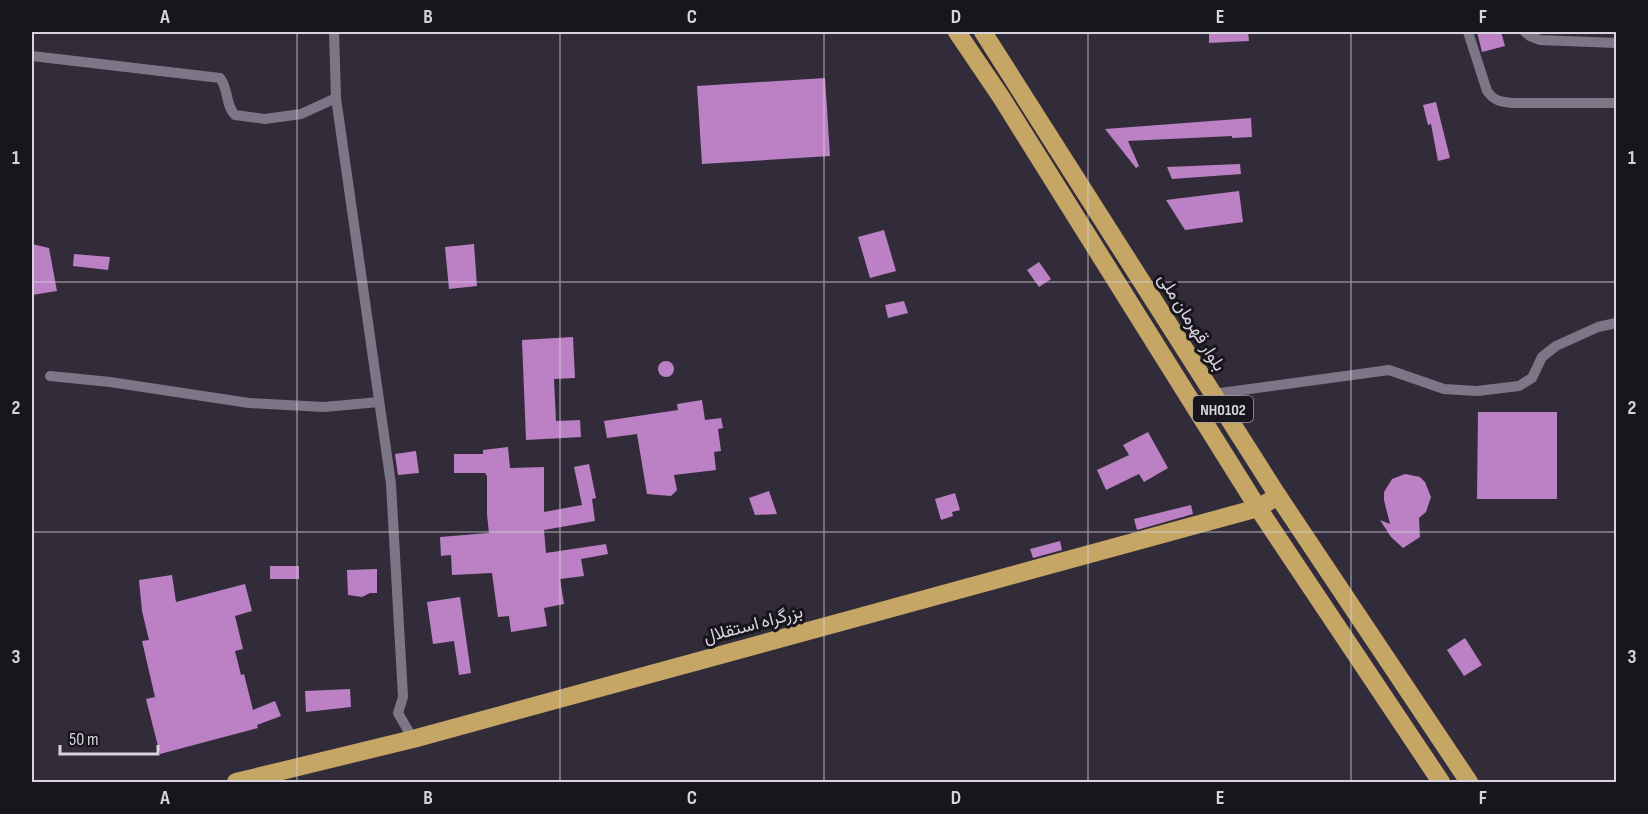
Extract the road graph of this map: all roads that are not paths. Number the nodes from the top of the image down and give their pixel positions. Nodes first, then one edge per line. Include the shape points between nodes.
1 (334, 32) edge
2 (957, 32) edge
3 (984, 32) edge
4 (1468, 32) edge
5 (1525, 32) edge
6 (1617, 43) edge
7 (32, 56) edge
8 (336, 98) junction
9 (1617, 103) edge
10 (1617, 323) edge
11 (50, 376) dead end
12 (1213, 394) junction
13 (379, 402) junction
14 (1278, 496) junction
15 (1258, 508) junction
16 (413, 739) junction
17 (1413, 740) junction
18 (236, 783) edge
19 (1431, 783) edge
20 (1441, 783) edge
21 (1469, 783) edge

1 - 8 street
2 - 15 highway, NH0102
3 - 12 highway, بلوار قهرمان ملی / NH0102
4 - 9 street via 1493,99 1513,103
5 - 6 street via 1540,40
7 - 8 street via 220,78 235,115 265,119 301,114
8 - 13 street
10 - 12 street via 1556,346 1542,357 1532,378 1519,386 1477,391 1444,389 1389,370
11 - 13 street via 110,381 249,403 324,407
12 - 14 highway, بلوار قهرمان ملی / NH0102
13 - 16 street via 391,484 403,697 398,713
14 - 15 highway, بزرگراه استقلال
14 - 21 highway, بلوار قهرمان ملی / NH0102
15 - 16 highway, بزرگراه استقلال
15 - 17 highway, NH0102
16 - 18 highway, بزرگراه استقلال
17 - 19 street
17 - 20 highway, NH0102

